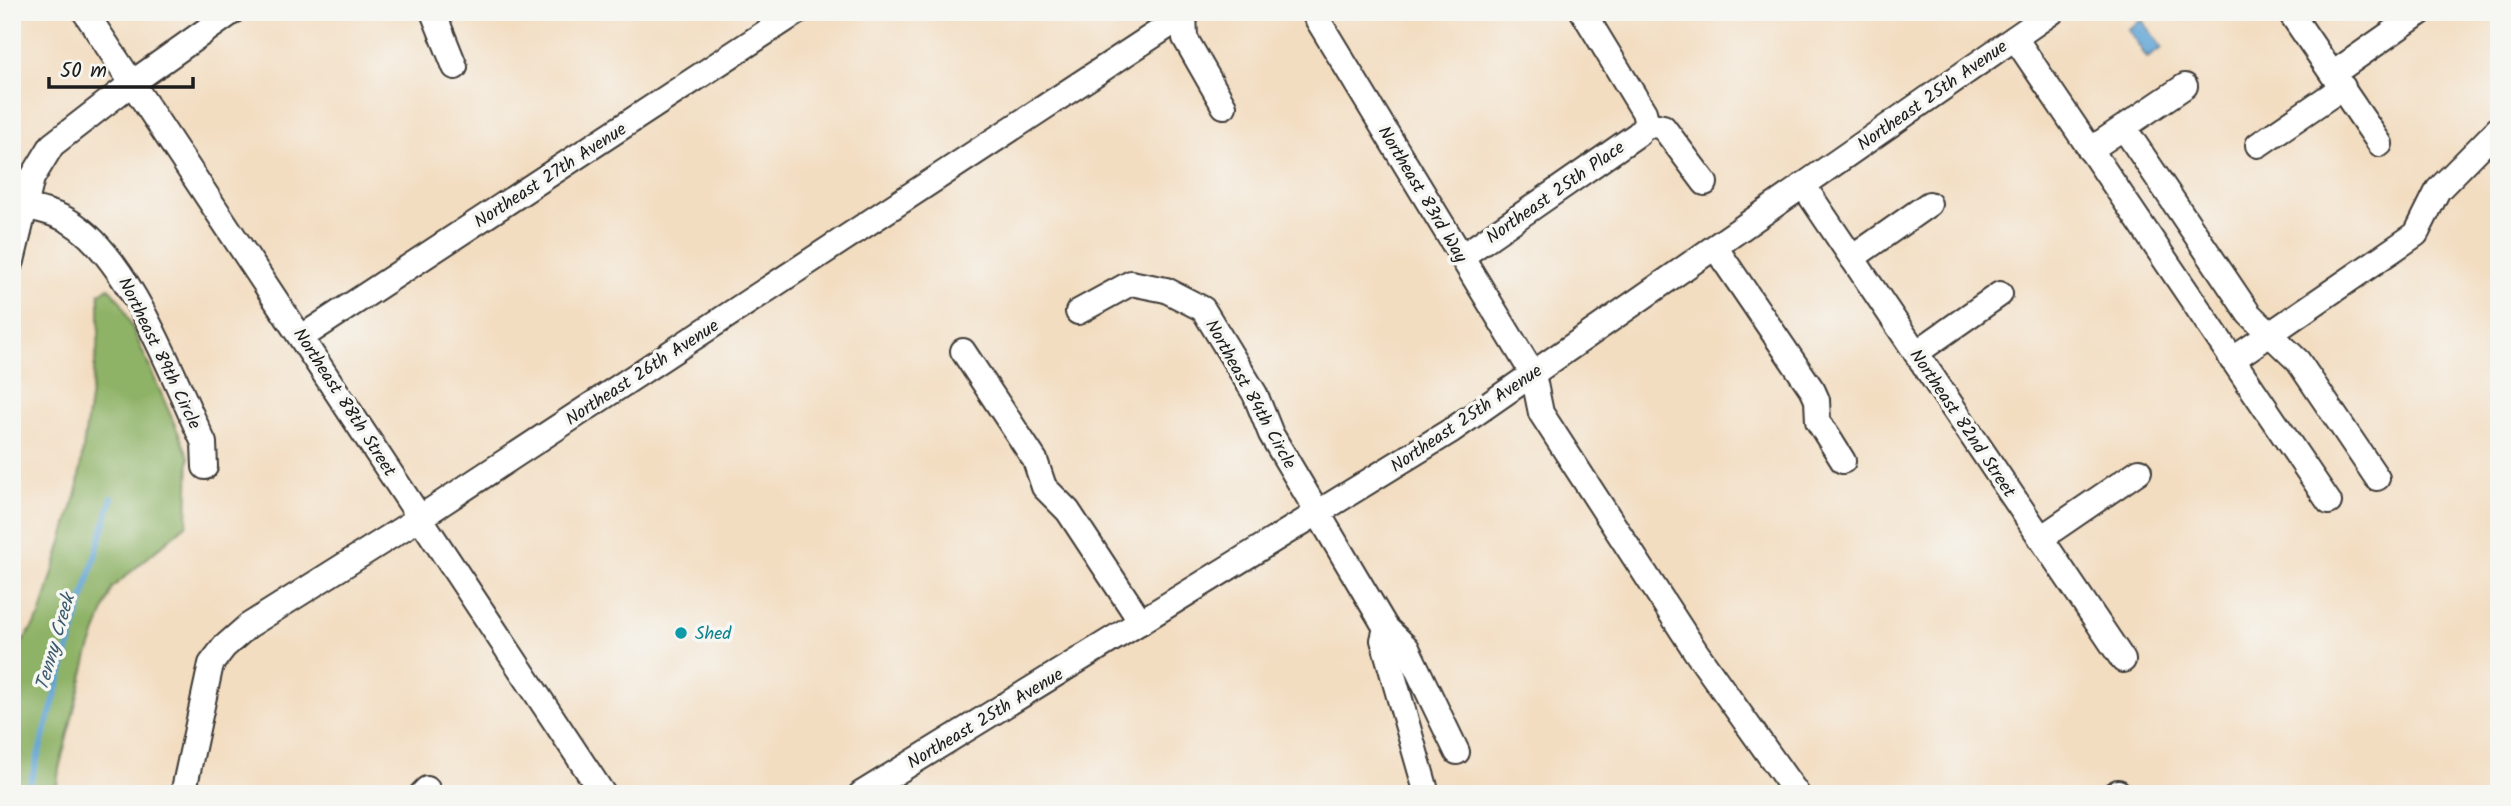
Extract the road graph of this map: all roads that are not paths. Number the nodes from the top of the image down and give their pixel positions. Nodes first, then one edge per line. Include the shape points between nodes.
1 (85, 12) edge
2 (232, 12) edge
3 (433, 12) edge
4 (797, 12) edge
5 (1313, 12) edge
6 (1583, 12) edge
7 (2052, 12) edge
8 (2290, 12) edge
9 (2421, 12) edge
10 (1186, 13) edge
11 (2015, 38) junction
12 (455, 67) dead end
13 (2339, 80) junction
14 (132, 83) junction
15 (2185, 86) dead end
16 (1224, 106) dead end
17 (1647, 124) junction
18 (2124, 128) junction
19 (2499, 128) edge
20 (2380, 144) dead end
21 (2258, 145) dead end
22 (2091, 150) junction
23 (1705, 183) dead end
24 (1803, 185) junction
25 (1929, 204) dead end
26 (19, 205) edge
27 (1715, 247) junction
28 (1461, 257) junction
29 (1852, 258) junction
30 (12, 261) edge
31 (2000, 295) dead end
32 (1079, 312) dead end
33 (2270, 334) junction
34 (302, 337) junction
35 (964, 351) dead end
36 (1916, 353) junction
37 (2232, 360) junction
38 (1533, 374) junction
39 (1843, 461) dead end
40 (205, 467) dead end
41 (2139, 471) dead end
42 (2377, 478) dead end
43 (2329, 502) dead end
44 (1320, 513) junction
45 (421, 517) junction
46 (2041, 538) junction
47 (1142, 622) junction
48 (1386, 628) junction
49 (2123, 660) dead end
50 (1416, 756) junction
51 (183, 794) edge
52 (603, 794) edge
53 (861, 794) edge
54 (1427, 794) edge
55 (1797, 794) edge

1 - 14 street, Northeast 88th Street
2 - 14 street
3 - 12 street
4 - 34 street, Northeast 27th Avenue
5 - 28 street, Northeast 83rd Way
6 - 17 street
7 - 11 street, Northeast 25th Avenue
8 - 13 street
9 - 13 street
10 - 16 street via 1185,38
10 - 45 street, Northeast 26th Avenue
11 - 22 street
11 - 24 street, Northeast 25th Avenue
13 - 20 street
13 - 21 street
14 - 26 street via 52,145
14 - 34 street, Northeast 88th Street
15 - 18 street
17 - 23 street via 1663,127
17 - 28 street, Northeast 25th Place
18 - 22 street
18 - 33 street via 2249,314
19 - 33 street via 2438,190 2416,234
22 - 37 street
24 - 27 street, Northeast 25th Avenue
24 - 29 street, Northeast 82nd Street
25 - 29 street
26 - 30 street
26 - 40 street, Northeast 89th Circle via 70,222 97,243 119,269 204,443
27 - 38 street, Northeast 25th Avenue
27 - 39 street via 1813,391 1818,421
28 - 38 street, Northeast 83rd Way
29 - 36 street, Northeast 82nd Street
31 - 36 street
32 - 44 street, Northeast 84th Circle via 1131,284 1166,290 1203,309
33 - 37 street
33 - 42 street via 2298,361
34 - 45 street, Northeast 88th Street
35 - 47 street via 1035,460 1044,487 1068,511
36 - 46 street, Northeast 82nd Street
37 - 43 street
38 - 44 street, Northeast 25th Avenue
38 - 55 street, Northeast 83rd Way via 1542,413 1696,652
41 - 46 street
44 - 47 street, Northeast 25th Avenue
44 - 48 street, Northeast 84th Circle
45 - 51 street, Northeast 26th Avenue via 248,626 224,647 211,664
45 - 52 street, Northeast 88th Street
46 - 49 street, Northeast 82nd Street
47 - 53 street, Northeast 25th Avenue
48 - 50 street via 1383,640
48 - 50 street via 1407,648 1455,747
50 - 54 street

